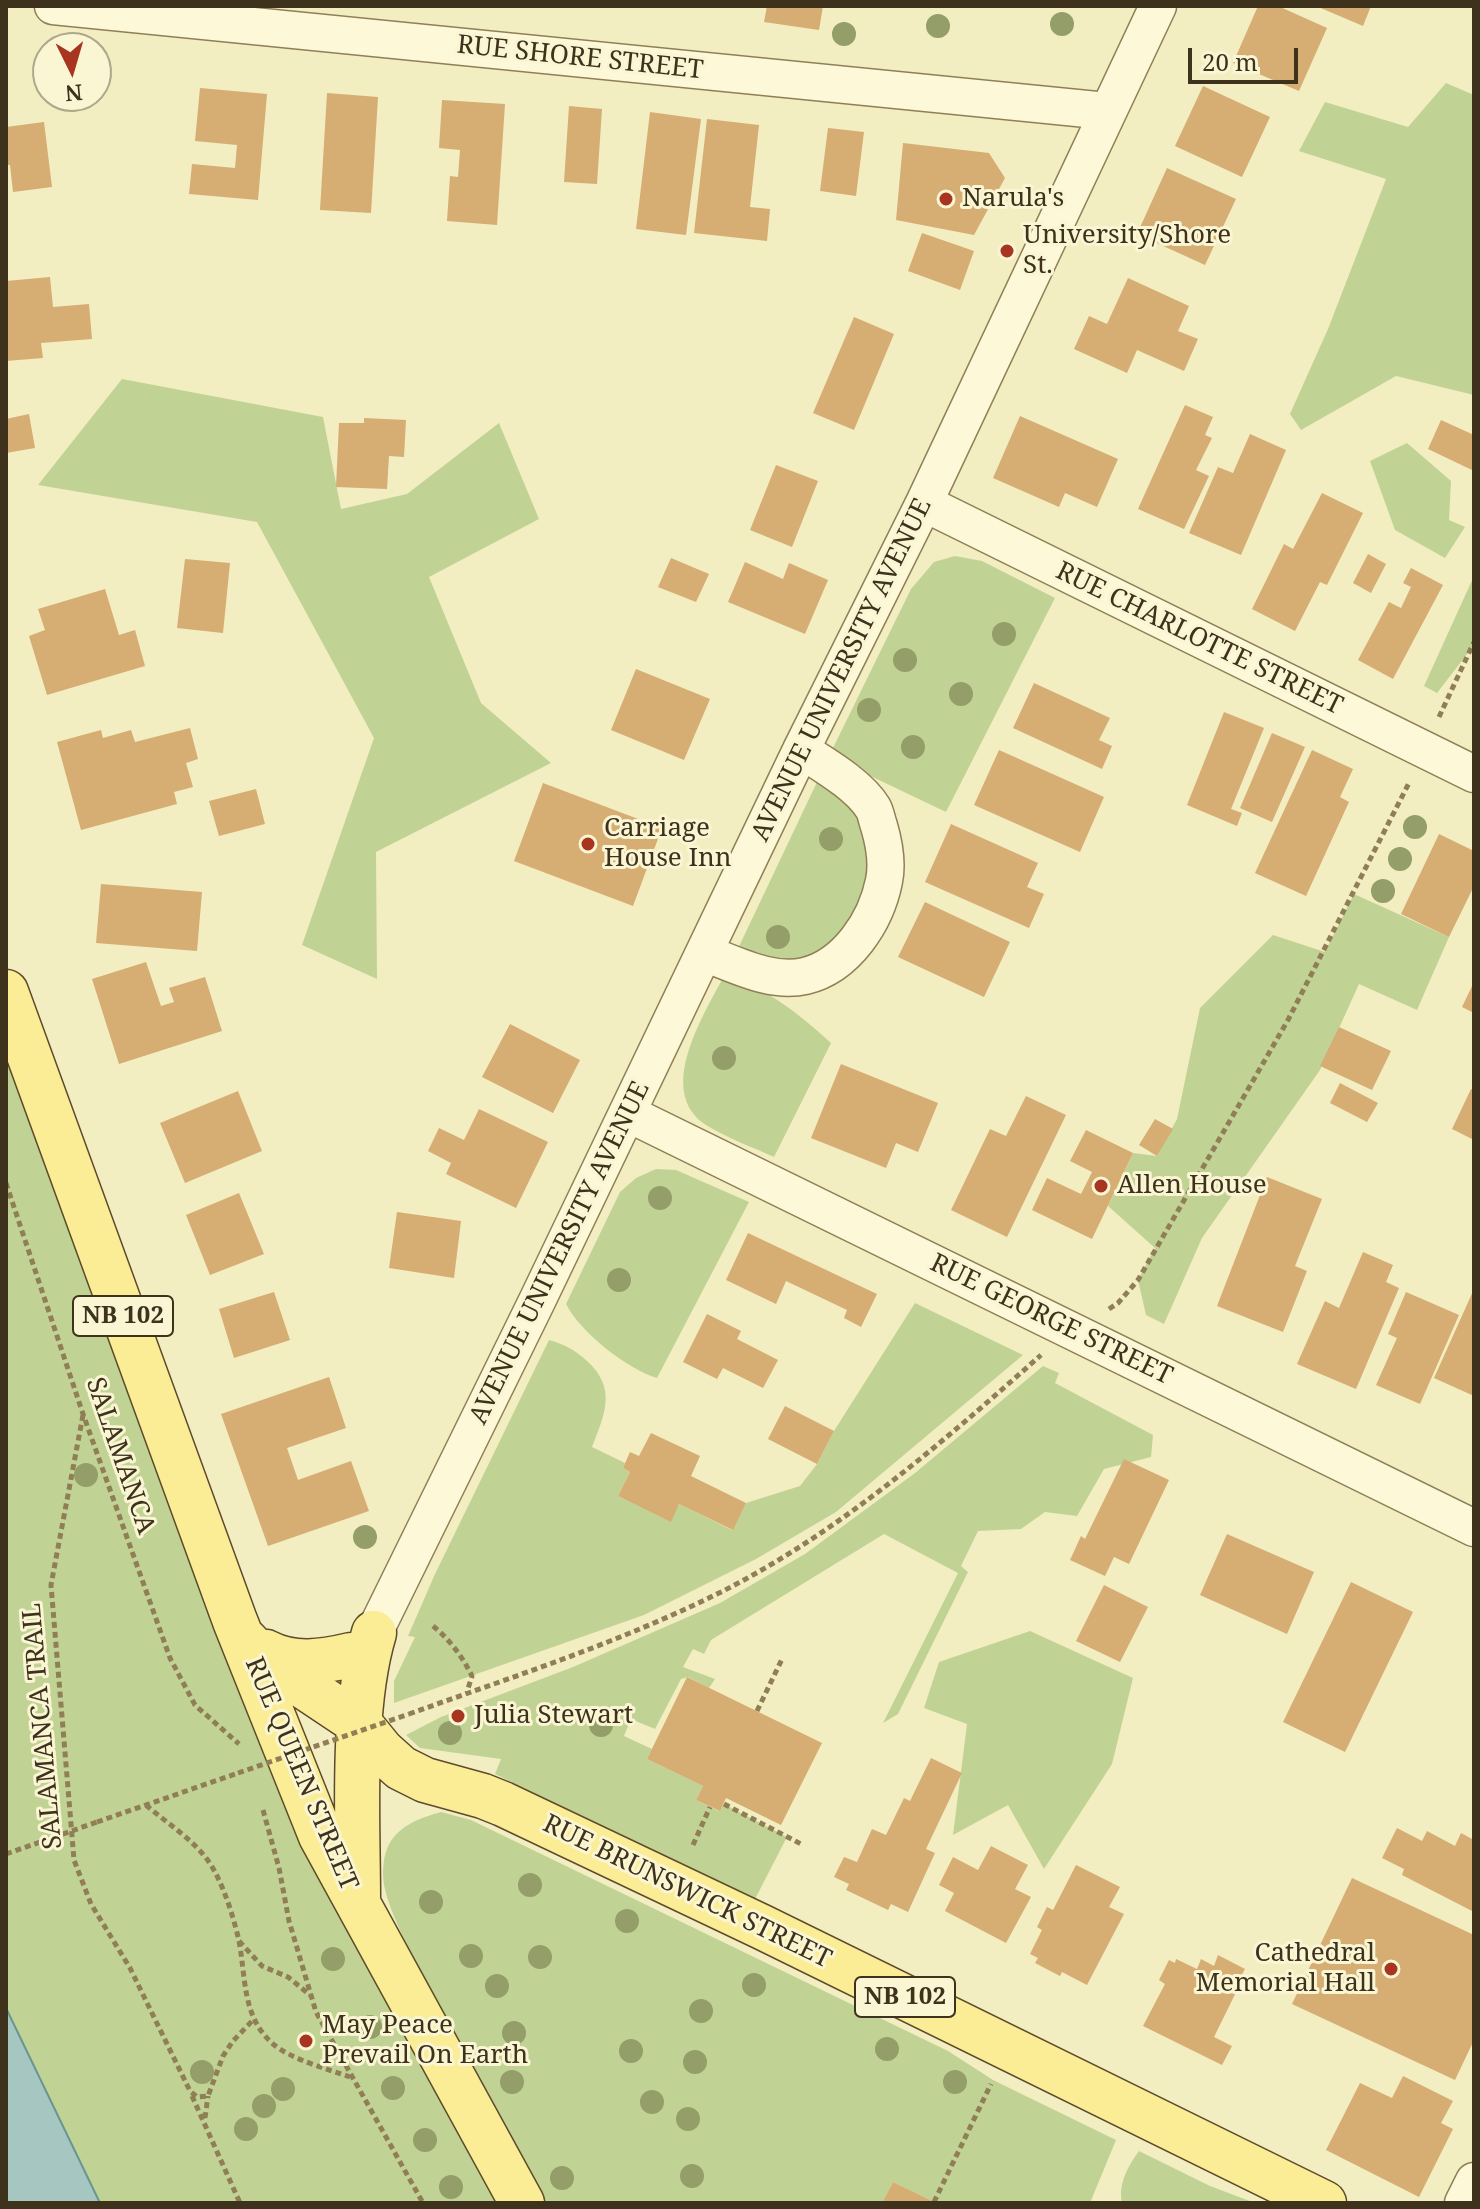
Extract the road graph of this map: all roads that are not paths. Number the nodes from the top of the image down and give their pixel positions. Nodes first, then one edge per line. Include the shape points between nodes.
1 (53, 6) edge
2 (1158, 6) edge
3 (1107, 111) junction
4 (924, 503) junction
5 (801, 750) junction
6 (1474, 774) edge
7 (704, 953) junction
8 (6, 992) edge
9 (627, 1113) junction
10 (1474, 1528) edge
11 (243, 1639) junction
12 (362, 1644) junction
13 (307, 1688) junction
14 (360, 1724) junction
15 (291, 1762) junction
16 (358, 1908) junction
17 (1474, 2181) edge
18 (522, 2203) edge
19 (1324, 2203) edge
20 (1463, 2203) edge

1 - 3 street, RUE SHORE STREET
2 - 3 street, AVENUE UNIVERSITY AVENUE
3 - 4 street, AVENUE UNIVERSITY AVENUE
4 - 5 street, AVENUE UNIVERSITY AVENUE
4 - 6 street, RUE CHARLOTTE STREET
5 - 7 street, AVENUE UNIVERSITY AVENUE
5 - 7 street via 844,779 873,809 885,847 884,881 871,915 858,940 838,961 805,976 770,976
7 - 9 street, AVENUE UNIVERSITY AVENUE
8 - 11 main road, NB 102
9 - 10 street, RUE GEORGE STREET
9 - 12 street, AVENUE UNIVERSITY AVENUE
11 - 12 main road via 281,1660 326,1661
11 - 13 main road, RUE BRUNSWICK STREET / NB 102
11 - 15 main road, RUE QUEEN STREET / NB 102
12 - 13 main road
12 - 14 main road via 366,1659
13 - 14 main road, RUE BRUNSWICK STREET / NB 102
13 - 15 main road via 293,1708
14 - 16 main road
14 - 19 main road, RUE BRUNSWICK STREET / NB 102 via 401,1768 425,1780 503,1804
15 - 16 main road, RUE QUEEN STREET / NB 102
16 - 18 main road, RUE QUEEN STREET / NB 102
17 - 20 street

